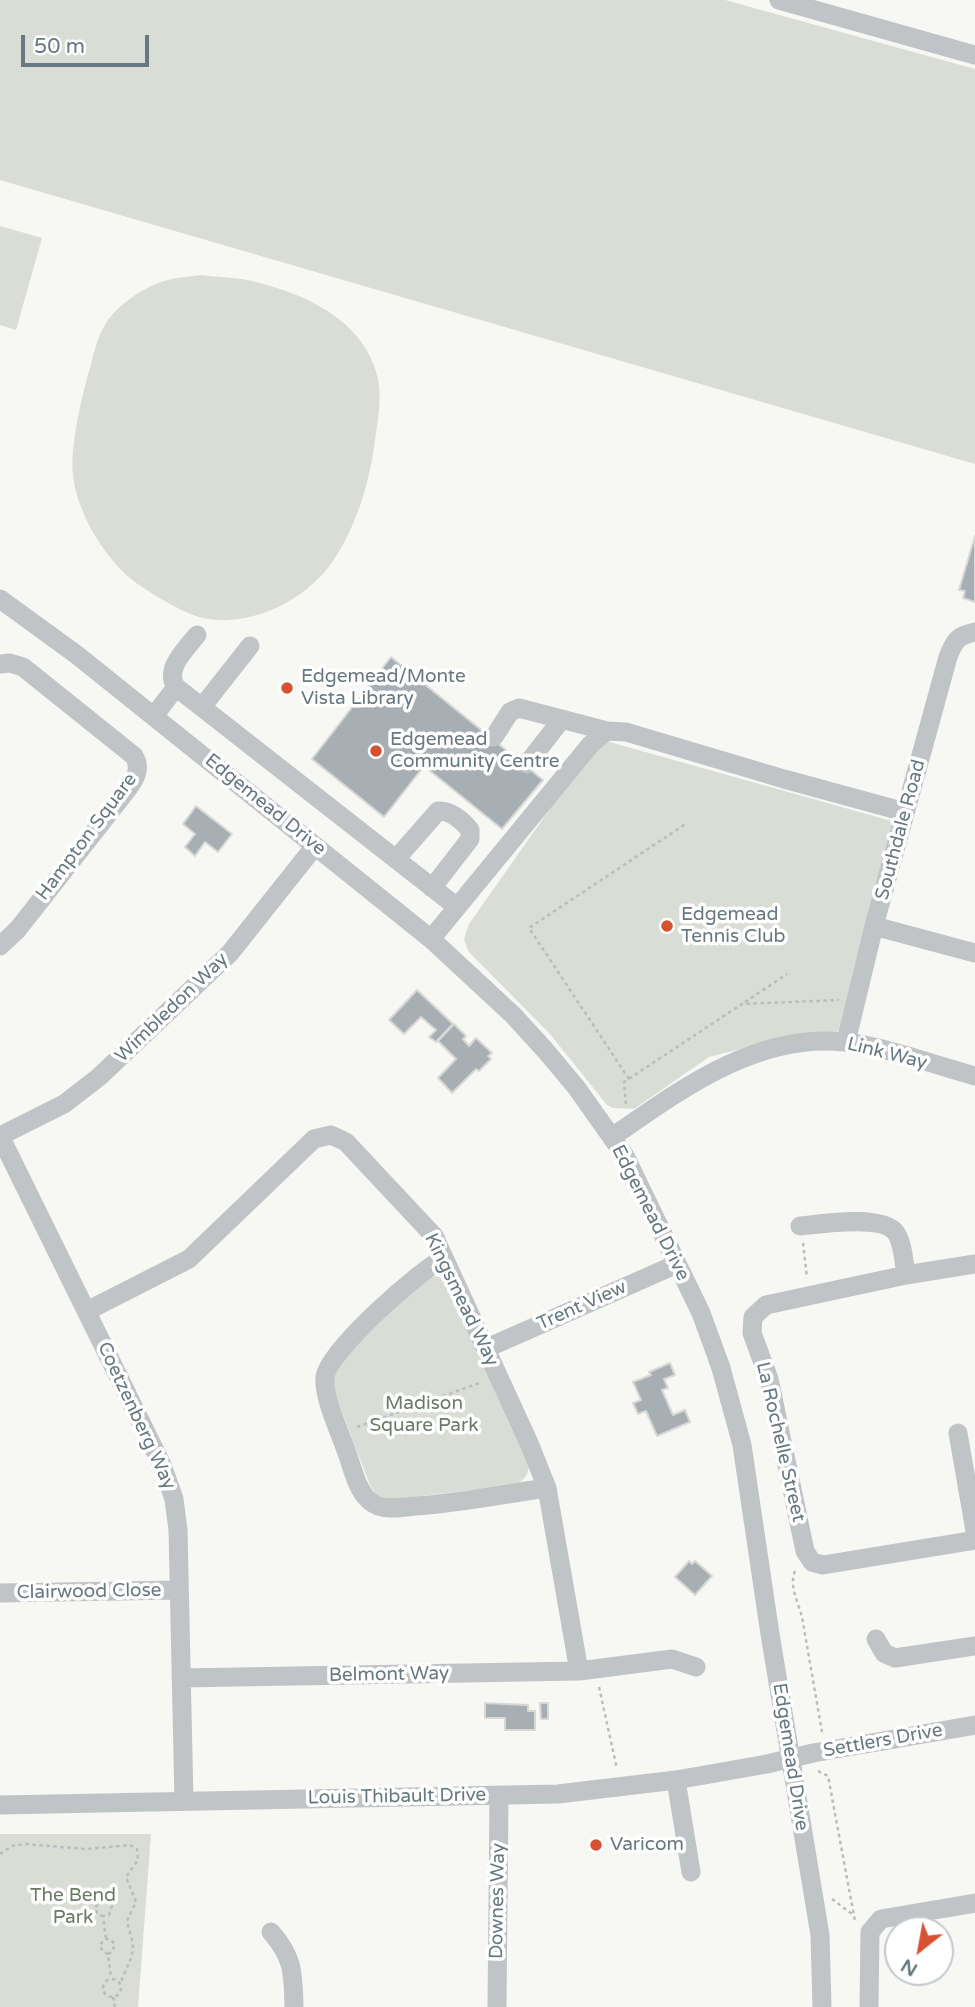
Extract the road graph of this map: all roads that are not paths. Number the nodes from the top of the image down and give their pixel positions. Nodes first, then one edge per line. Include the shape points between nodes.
1 (779, 0) edge
2 (975, 55) edge
3 (0, 599) edge
4 (975, 632) edge
5 (197, 635) dead end
6 (250, 646) dead end
7 (0, 664) edge
8 (176, 687) junction
9 (201, 707) junction
10 (154, 716) junction
11 (562, 719) junction
12 (607, 731) junction
13 (494, 737) dead end
14 (527, 764) dead end
15 (905, 812) junction
16 (316, 846) junction
17 (396, 859) junction
18 (432, 888) junction
19 (457, 907) junction
20 (874, 926) junction
21 (431, 939) junction
22 (0, 946) edge
23 (975, 953) edge
24 (846, 1042) junction
25 (975, 1076) edge
26 (0, 1136) edge
27 (612, 1137) junction
28 (800, 1226) road end
29 (444, 1258) junction
30 (677, 1264) junction
31 (975, 1264) edge
32 (906, 1275) junction
33 (87, 1311) junction
34 (487, 1348) junction
35 (958, 1433) dead end
36 (547, 1488) junction
37 (975, 1531) edge
38 (975, 1540) edge
39 (179, 1590) junction
40 (0, 1593) edge
41 (876, 1639) dead end
42 (975, 1646) edge
43 (696, 1667) dead end
44 (588, 1671) junction
45 (181, 1678) junction
46 (975, 1725) edge
47 (792, 1757) junction
48 (676, 1780) junction
49 (499, 1795) junction
50 (184, 1801) junction
51 (0, 1805) edge
52 (691, 1872) dead end
53 (975, 1903) edge
54 (271, 1932) dead end
55 (294, 2007) edge
56 (497, 2007) edge
57 (822, 2007) edge
58 (869, 2007) edge

1 - 2 street
3 - 10 street, Edgemead Drive
4 - 15 street, Southdale Road via 963,634 953,644
5 - 8 street via 173,669 171,680
6 - 9 street
7 - 22 street, Hampton Square via 23,667 138,762 136,776 120,799
8 - 9 street
8 - 10 street
9 - 17 street
10 - 16 street, Edgemead Drive
11 - 12 street
11 - 13 street via 514,709
11 - 14 street
12 - 15 street via 626,732
12 - 19 street via 591,744
15 - 20 street, Southdale Road
16 - 21 street, Edgemead Drive
16 - 26 street, Wimbledon Way via 230,953 99,1077 64,1104
17 - 18 street
17 - 18 street via 438,810 466,825 470,839
18 - 19 street
19 - 21 street
20 - 23 street
20 - 24 street, Southdale Road
21 - 27 street, Edgemead Drive via 521,1024
24 - 25 street, Link Way
24 - 27 street, Link Way via 787,1046 726,1064
26 - 33 street, Coetzenberg Way
27 - 30 street, Edgemead Drive
28 - 32 street via 836,1222 891,1227
29 - 33 street, Kingsmead Way via 434,1236 345,1142 323,1136 314,1139 189,1259
29 - 34 street, Kingsmead Way
29 - 36 street via 394,1297 327,1367 325,1390 362,1493 384,1508 440,1505
30 - 34 street, Trent View
30 - 47 street, Edgemead Drive via 721,1368 742,1445
31 - 32 street, La Rochelle Street
32 - 38 street, La Rochelle Street via 766,1305 751,1324 769,1379 809,1559 823,1565
33 - 39 street, Coetzenberg Way via 174,1499
34 - 36 street, Kingsmead Way
35 - 37 street
36 - 44 street, Kingsmead Way
39 - 40 street, Clairwood Close
39 - 45 street, Coetzenberg Way
41 - 42 street via 880,1648 895,1658
43 - 44 street, Belmont Way via 672,1658
44 - 45 street, Belmont Way
45 - 50 street, Coetzenberg Way
46 - 47 street, Settlers Drive
47 - 48 street, Louis Thibault Drive
47 - 57 street, Edgemead Drive via 820,1935
48 - 49 street, Louis Thibault Drive via 558,1794
48 - 52 street
49 - 50 street, Louis Thibault Drive
49 - 56 street, Downes Way
50 - 51 street, Louis Thibault Drive
53 - 58 street via 881,1919 865,1926 870,1932
54 - 55 street via 290,1961

